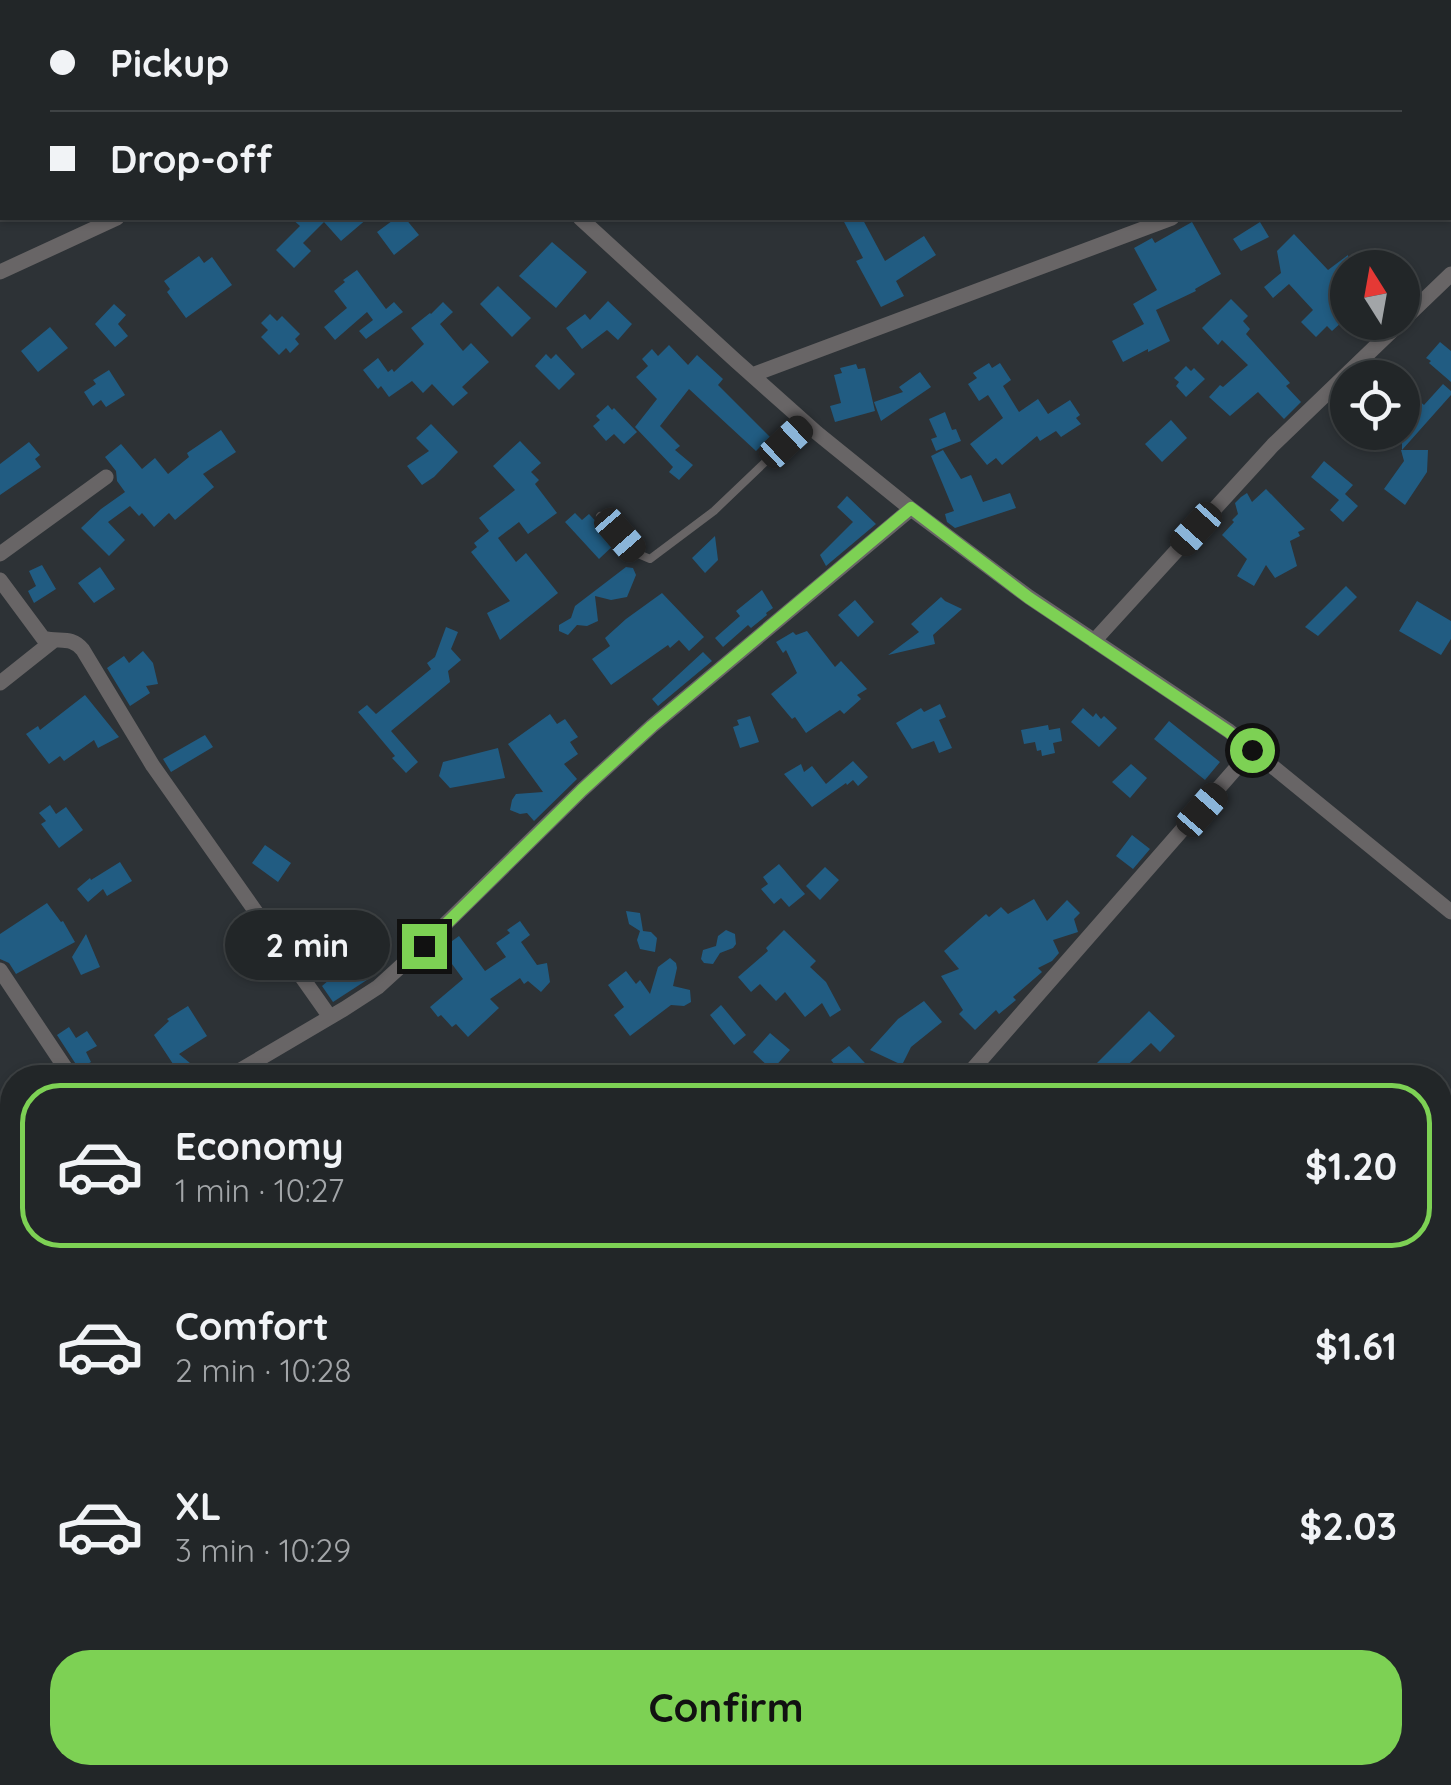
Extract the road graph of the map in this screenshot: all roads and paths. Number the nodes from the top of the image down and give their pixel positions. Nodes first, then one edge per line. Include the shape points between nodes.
1 (114, 220) edge
2 (582, 220) edge
3 (1167, 220) edge
4 (0, 272) edge
5 (1451, 274) edge
6 (1420, 304) edge
7 (1383, 340) edge
8 (752, 375) junction
9 (806, 423) junction
10 (106, 477) dead end
11 (911, 508) junction
12 (600, 516) dead end
13 (0, 554) edge
14 (0, 580) edge
15 (53, 641) junction
16 (1094, 641) junction
17 (0, 683) edge
18 (1252, 750) junction
19 (1451, 912) edge
20 (0, 970) edge
21 (330, 1017) junction
22 (63, 1065) edge
23 (248, 1065) edge
24 (976, 1065) edge

1 - 4 street
2 - 8 street
3 - 8 street
5 - 6 street
7 - 16 street via 1273,445
8 - 9 street
9 - 11 street
9 - 12 lane via 714,511 650,560
10 - 13 street
11 - 16 street
11 - 21 street via 652,726 424,946
14 - 15 street via 43,638
15 - 17 street
15 - 21 street via 67,639 83,650 153,766
16 - 18 street
18 - 19 street
18 - 24 street
20 - 22 street
21 - 23 street

